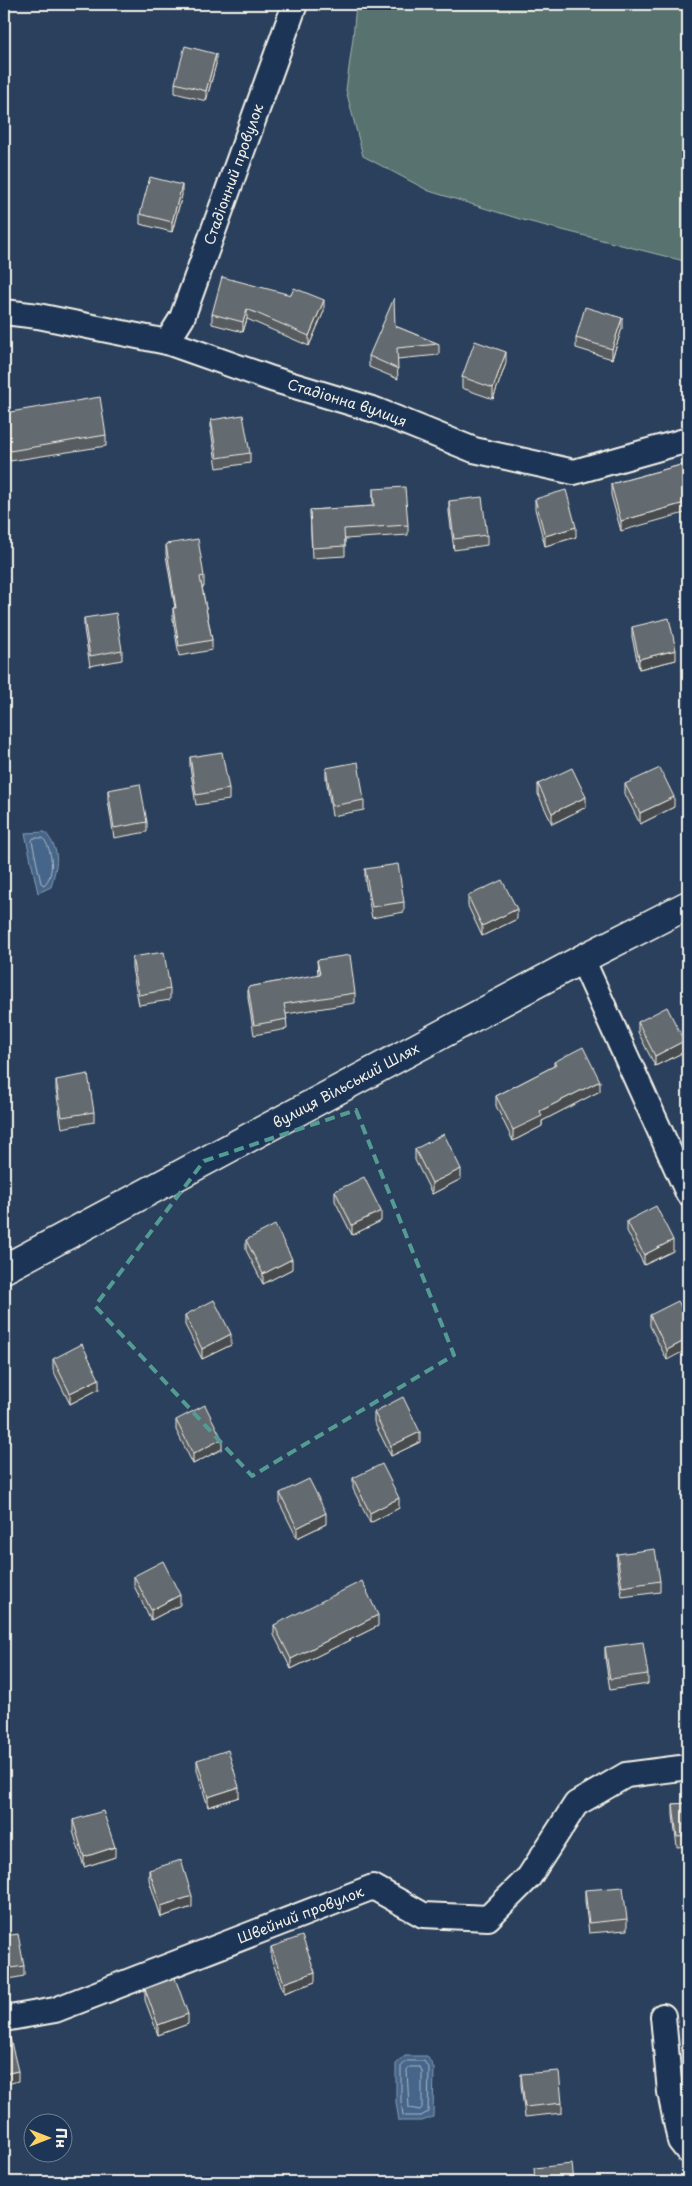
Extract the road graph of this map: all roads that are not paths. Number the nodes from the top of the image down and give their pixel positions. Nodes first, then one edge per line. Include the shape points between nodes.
1 (295, 4) edge
2 (4, 312) edge
3 (167, 342) junction
4 (688, 440) edge
5 (688, 905) edge
6 (582, 959) junction
7 (688, 1193) edge
8 (4, 1269) edge
9 (688, 1767) edge
10 (663, 2016) dead end
11 (4, 2019) edge
12 (688, 2151) edge

1 - 3 street, Стадіонний провулок via 182,318
2 - 3 street, Стадіонна вулиця
3 - 4 street, Стадіонна вулиця via 272,379 375,410 474,450 574,472
5 - 6 street, вулиця Вільський Шлях
6 - 7 street
6 - 8 street, вулиця Вільський Шлях
9 - 11 street, Швейний провулок via 626,1775 576,1804 529,1877 488,1918 423,1915 373,1887 54,2010
10 - 12 street via 670,2092 680,2141

